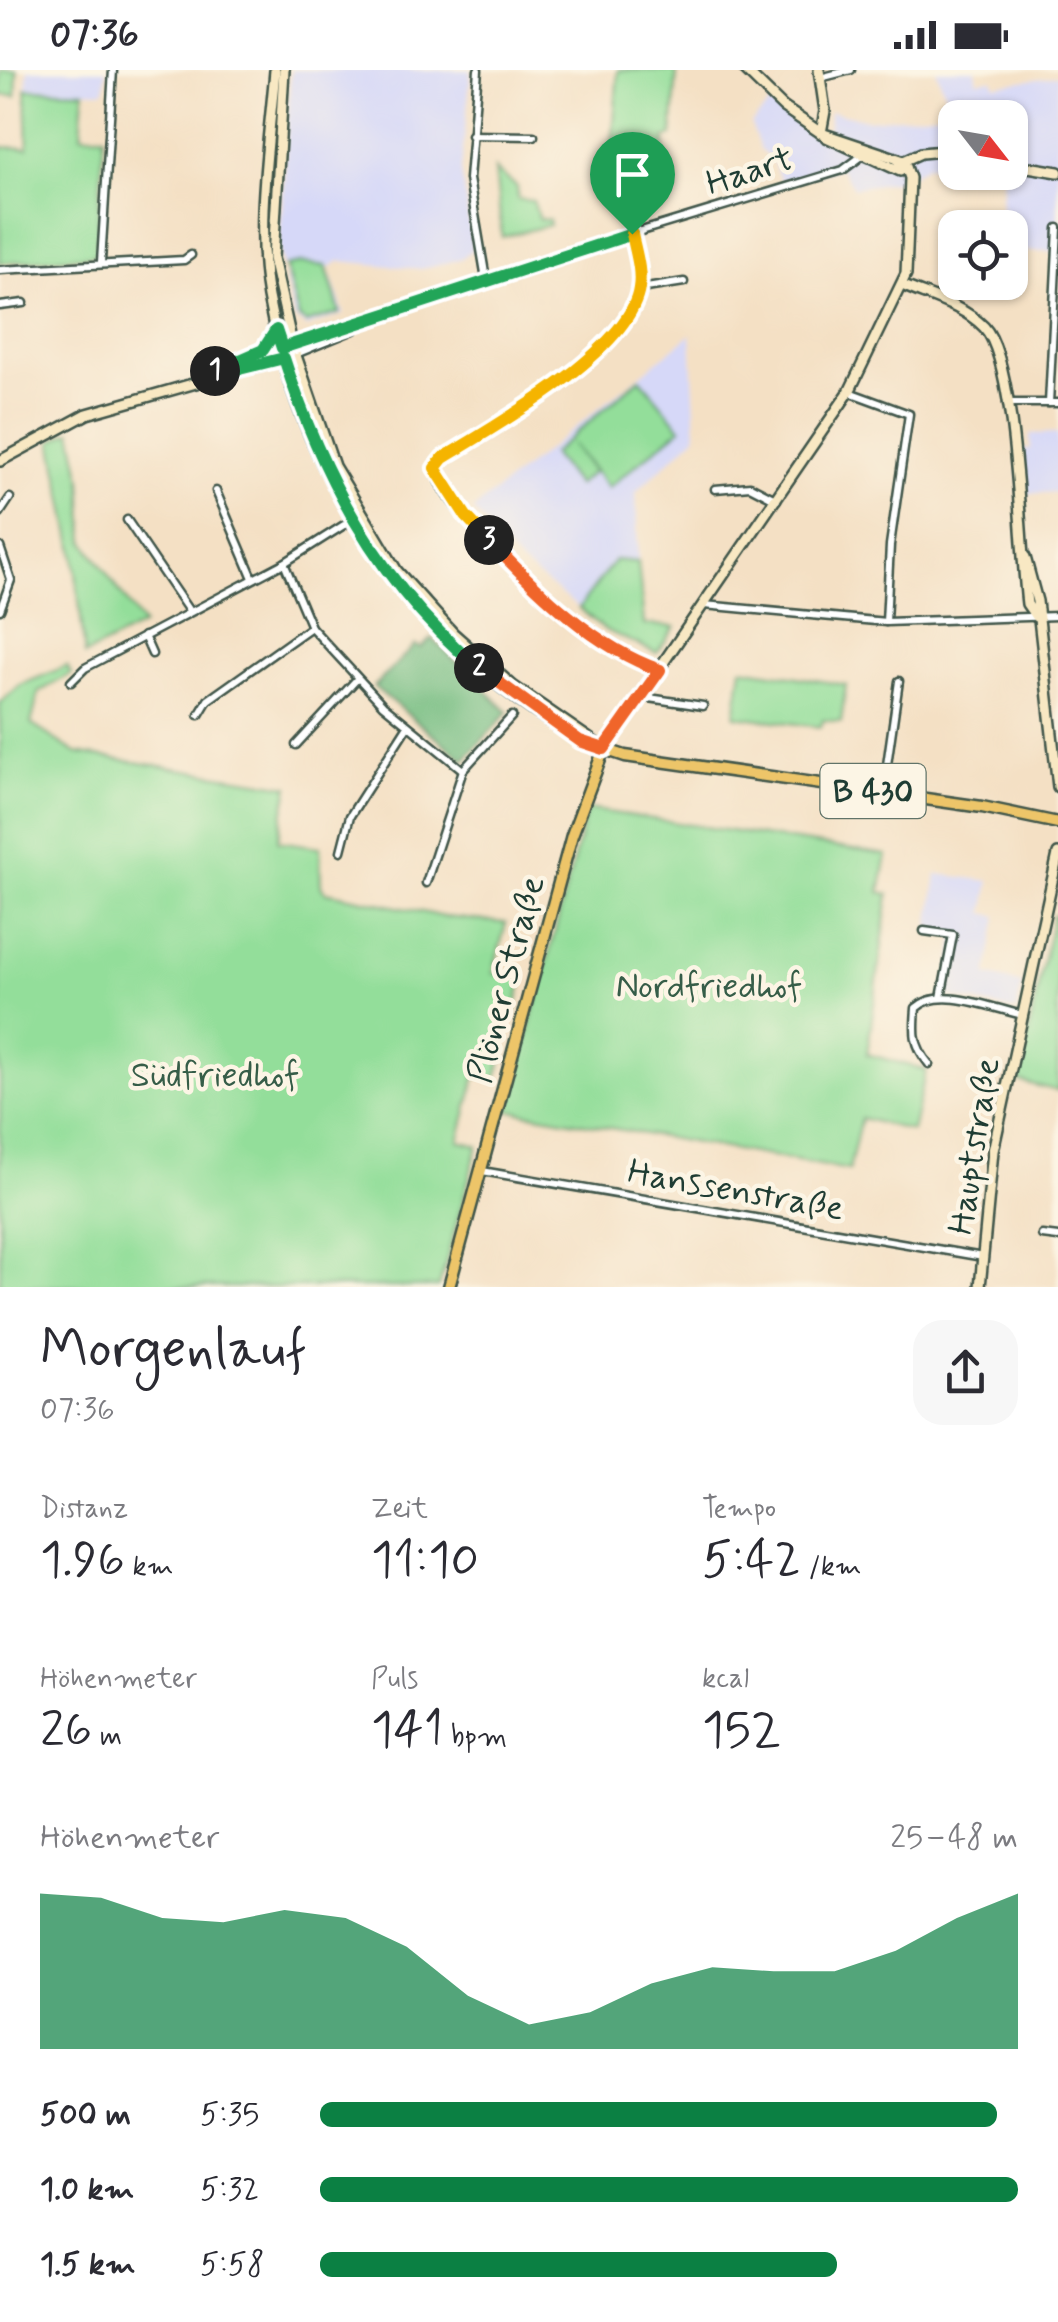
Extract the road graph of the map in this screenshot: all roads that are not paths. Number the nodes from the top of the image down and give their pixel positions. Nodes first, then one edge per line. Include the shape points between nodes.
1 (113, 70) edge
2 (275, 70) edge
3 (284, 70) edge
4 (478, 70) edge
5 (744, 70) edge
6 (851, 70) edge
7 (820, 74) edge
8 (821, 132) junction
9 (472, 135) junction
10 (534, 136) dead end
11 (874, 151) junction
12 (938, 152) edge
13 (862, 156) junction
14 (1028, 166) edge
15 (905, 168) junction
16 (1058, 172) edge
17 (1058, 228) edge
18 (632, 234) junction
19 (191, 256) dead end
20 (101, 262) junction
21 (0, 270) edge
22 (486, 279) junction
23 (684, 282) dead end
24 (902, 286) junction
25 (640, 289) junction
26 (24, 303) dead end
27 (0, 306) edge
28 (276, 330) junction
29 (288, 351) junction
30 (251, 356) junction
31 (207, 377) junction
32 (849, 392) junction
33 (1007, 403) junction
34 (1054, 403) edge
35 (0, 461) edge
36 (714, 490) dead end
37 (216, 491) dead end
38 (10, 498) dead end
39 (778, 500) junction
40 (0, 514) edge
41 (357, 517) junction
42 (127, 520) dead end
43 (0, 547) edge
44 (284, 563) junction
45 (252, 578) junction
46 (704, 605) junction
47 (0, 610) edge
48 (190, 611) junction
49 (1036, 616) junction
50 (1058, 616) edge
51 (886, 622) junction
52 (311, 627) junction
53 (144, 636) junction
54 (152, 654) dead end
55 (660, 670) junction
56 (357, 680) junction
57 (899, 681) dead end
58 (71, 682) dead end
59 (642, 697) junction
60 (703, 706) dead end
61 (199, 715) dead end
62 (512, 716) dead end
63 (407, 727) junction
64 (296, 746) dead end
65 (604, 749) junction
66 (463, 770) junction
67 (1058, 787) edge
68 (884, 793) junction
69 (1058, 823) edge
70 (340, 851) dead end
71 (1058, 854) edge
72 (426, 883) dead end
73 (924, 931) dead end
74 (941, 998) junction
75 (1024, 1015) junction
76 (929, 1064) dead end
77 (481, 1171) junction
78 (1042, 1235) dead end
79 (1058, 1237) edge
80 (983, 1257) junction
81 (450, 1287) edge
82 (980, 1287) edge

1 - 20 street
2 - 28 main road via 264,240
3 - 29 main road via 272,242
4 - 9 street
5 - 8 main road
6 - 7 street
7 - 8 main road
8 - 11 main road
8 - 13 main road
9 - 10 street
9 - 22 street via 469,180
11 - 13 main road
11 - 15 main road
12 - 15 main road via 922,153
13 - 15 main road
13 - 18 street, Haart via 843,170
14 - 16 main road
15 - 24 main road, Plöner Straße via 908,256
17 - 34 street
18 - 22 street, Haart
18 - 25 street
19 - 20 street
20 - 21 street
22 - 29 street, Haart
23 - 25 street
24 - 32 main road, Plöner Straße
24 - 33 main road via 985,328 1000,355
25 - 55 street via 628,315 586,362 438,463 437,476 531,585 606,641
26 - 27 street
28 - 29 main road
28 - 30 main road via 271,344
29 - 30 main road, Haart
29 - 31 main road, Haart
29 - 41 main road
30 - 31 main road, Haart
31 - 35 main road, Haart via 87,414
32 - 39 main road, Plöner Straße
32 - 51 street via 909,414
33 - 34 street
33 - 49 main road via 1027,604
36 - 39 street via 750,486
37 - 45 street
38 - 40 street
39 - 46 main road, Plöner Straße
41 - 44 street
41 - 65 main road via 410,587 474,654
42 - 48 street
43 - 47 street via 11,580
44 - 45 street
44 - 52 street
45 - 48 street
46 - 51 street
46 - 55 main road, Plöner Straße
48 - 53 street
49 - 50 street
49 - 51 street
49 - 67 main road
52 - 56 street
52 - 61 street via 208,700
53 - 54 street
53 - 58 street
55 - 59 main road, Plöner Straße
56 - 63 street
56 - 64 street
57 - 68 street
59 - 60 street
59 - 65 main road, Plöner Straße
62 - 66 street
63 - 66 street
63 - 70 street via 350,816
65 - 68 main road, B 430
65 - 77 main road, Plöner Straße via 572,835
66 - 72 street
68 - 69 main road, B 430
71 - 75 main road, Hauptstraße
73 - 74 street via 952,935
74 - 75 street
74 - 76 street via 916,1008 916,1048
75 - 80 main road, Hauptstraße via 993,1150
77 - 80 street, Hanssenstraße
77 - 81 main road, Plöner Straße
78 - 79 street
80 - 82 main road, Hauptstraße

